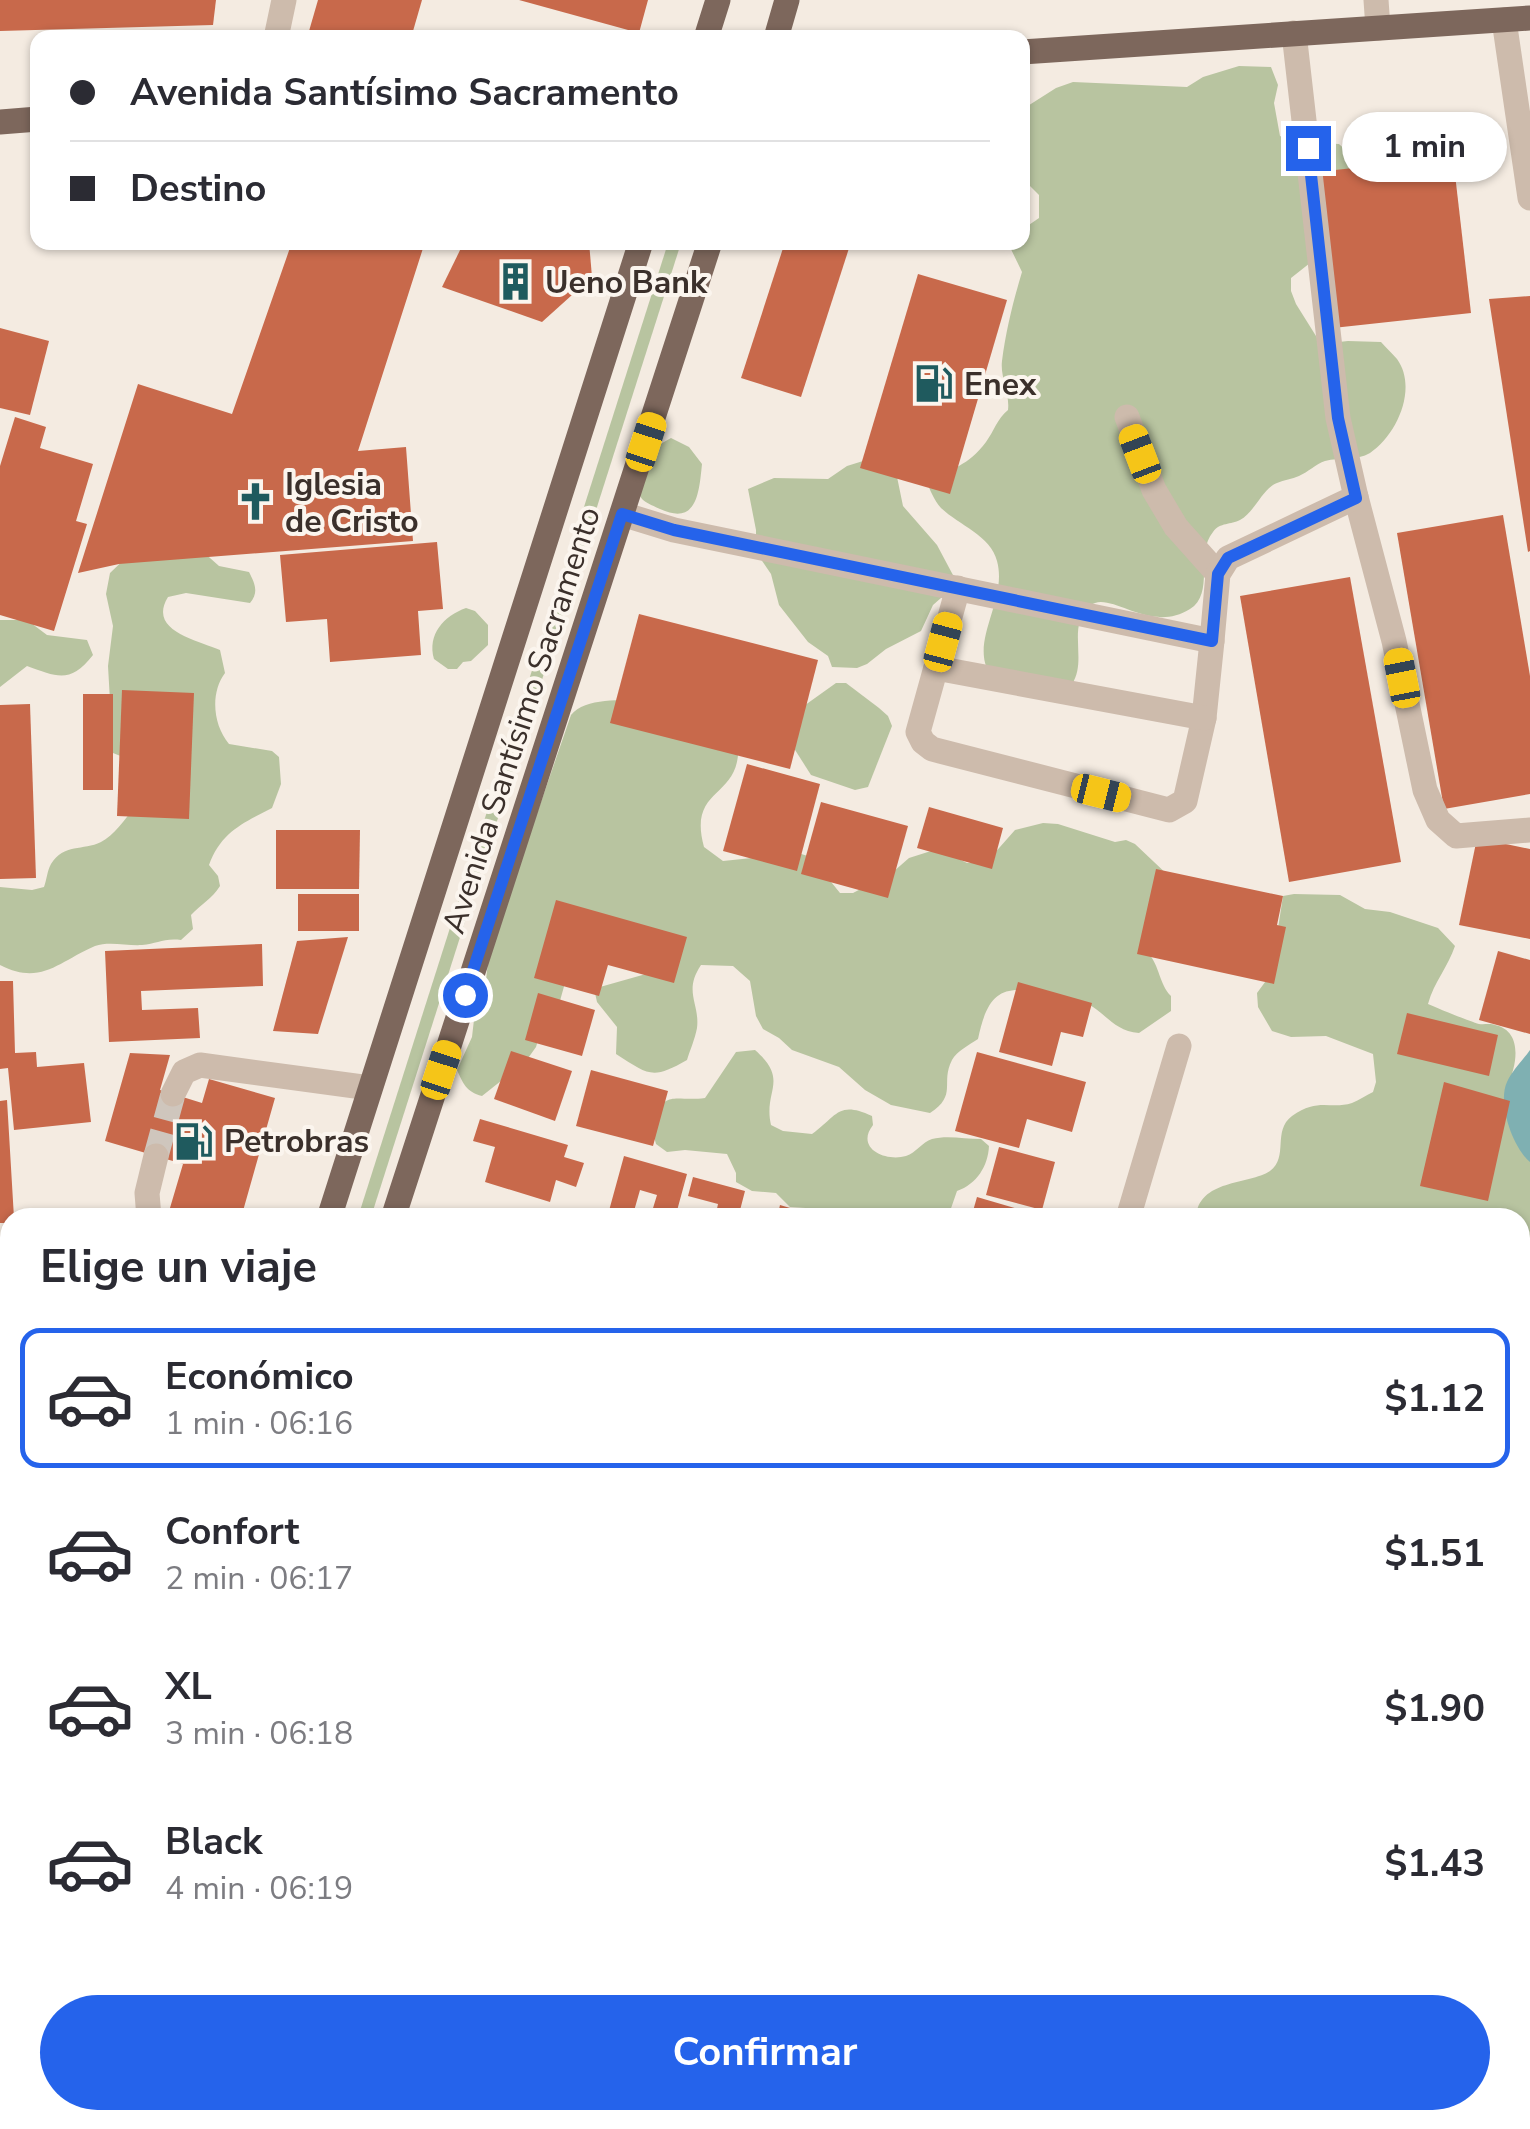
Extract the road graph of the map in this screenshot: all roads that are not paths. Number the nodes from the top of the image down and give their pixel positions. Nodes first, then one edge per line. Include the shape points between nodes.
1 (284, 0) edge
2 (718, 0) edge
3 (788, 0) edge
4 (1376, 0) edge
5 (1517, 20) edge
6 (1378, 28) junction
7 (278, 30) edge
8 (709, 30) edge
9 (779, 30) edge
10 (1294, 33) junction
11 (1030, 51) edge
12 (30, 120) edge
13 (0, 122) edge
14 (1530, 198) edge
15 (637, 250) edge
16 (707, 250) edge
17 (1127, 418) dead end
18 (1356, 498) junction
19 (622, 514) junction
20 (1218, 574) junction
21 (958, 588) junction
22 (1212, 641) junction
23 (936, 668) junction
24 (1204, 718) junction
25 (1530, 830) edge
26 (1179, 1046) dead end
27 (370, 1088) junction
28 (173, 1094) tunnel mouth
29 (156, 1156) tunnel mouth
30 (148, 1208) edge
31 (331, 1208) edge
32 (395, 1208) edge
33 (1131, 1208) edge

1 - 7 street
2 - 8 main road
3 - 9 main road
4 - 6 street
5 - 6 main road
5 - 14 street
6 - 10 main road
10 - 11 main road
10 - 18 street via 1338,418
12 - 13 main road
15 - 27 main road, Avenida Santísimo Sacramento
16 - 19 main road, Avenida Santísimo Sacramento
17 - 20 street via 1154,490
18 - 20 street via 1228,558
18 - 25 street via 1425,790 1438,820 1456,836
19 - 21 street
19 - 32 main road, Avenida Santísimo Sacramento
20 - 22 street
21 - 22 street
21 - 23 street
22 - 24 street
23 - 24 street
23 - 24 street via 918,732 932,749 1169,810 1185,801
26 - 33 street
27 - 28 street via 200,1065 184,1072
27 - 31 main road, Avenida Santísimo Sacramento
29 - 30 street

